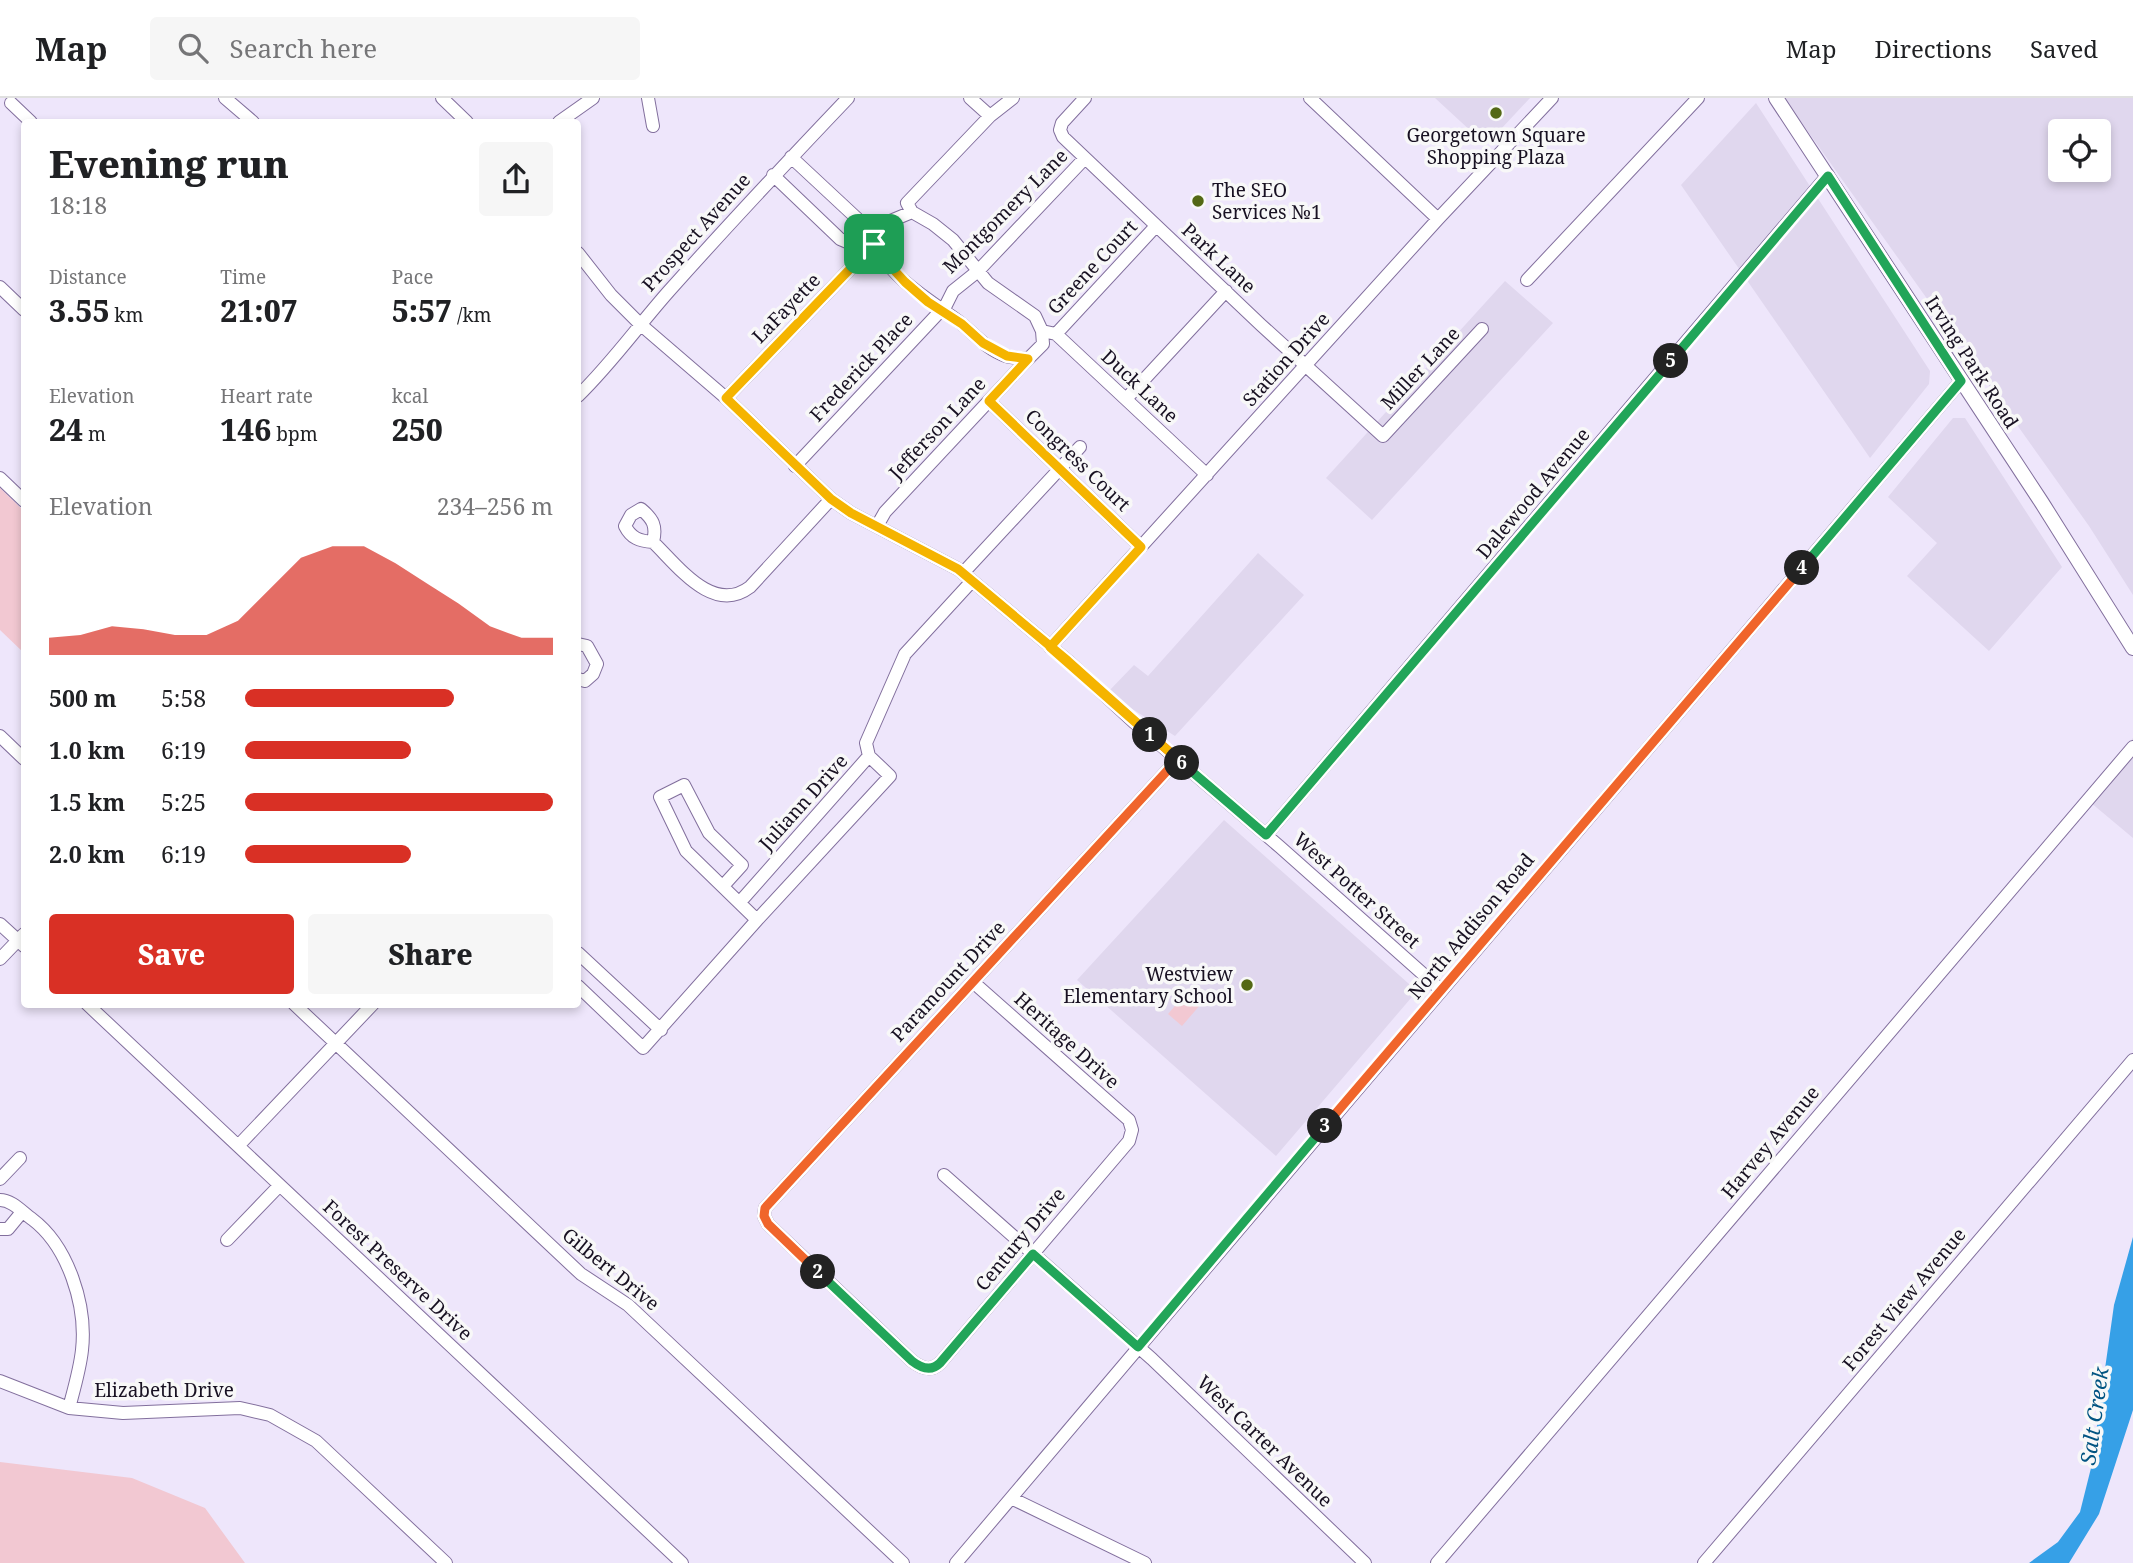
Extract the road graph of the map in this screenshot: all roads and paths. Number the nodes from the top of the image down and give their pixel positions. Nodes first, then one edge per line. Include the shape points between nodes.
1 (225, 98) edge
2 (442, 98) edge
3 (593, 98) edge
4 (649, 98) edge
5 (848, 98) edge
6 (970, 98) edge
7 (1013, 98) edge
8 (1085, 98) edge
9 (1310, 98) edge
10 (1552, 98) edge
11 (1698, 98) edge
12 (1776, 98) edge
13 (13, 101) edge
14 (0, 114) edge
15 (989, 116) junction
16 (28, 119) edge
17 (250, 119) edge
18 (464, 119) edge
19 (563, 119) edge
20 (653, 126) dead end
21 (791, 157) junction
22 (1085, 158) junction
23 (773, 176) junction
24 (1828, 176) junction
25 (912, 212) junction
26 (1438, 219) junction
27 (1156, 226) junction
28 (876, 241) junction
29 (581, 257) edge
30 (978, 271) junction
31 (1527, 280) dead end
32 (0, 287) edge
33 (953, 291) joint
34 (1226, 291) junction
35 (21, 307) edge
36 (940, 310) junction
37 (640, 324) junction
38 (1482, 329) dead end
39 (1049, 333) junction
40 (1028, 359) junction
41 (1306, 366) junction
42 (1961, 381) junction
43 (581, 393) edge
44 (726, 398) junction
45 (1126, 399) junction
46 (989, 401) junction
47 (1355, 411) joint
48 (1080, 447) dead end
49 (795, 466) junction
50 (1060, 469) junction
51 (1207, 475) junction
52 (0, 478) edge
53 (21, 498) edge
54 (831, 499) junction
55 (877, 526) junction
56 (653, 542) dead end
57 (1141, 547) junction
58 (968, 577) junction
59 (581, 645) edge
60 (1050, 647) junction
61 (2133, 648) edge
62 (581, 679) edge
63 (0, 736) edge
64 (2133, 747) edge
65 (21, 756) edge
66 (869, 756) junction
67 (1178, 759) junction
68 (1266, 835) junction
69 (723, 886) junction
70 (740, 902) junction
71 (757, 920) junction
72 (0, 924) edge
73 (21, 939) edge
74 (21, 941) edge
75 (581, 956) edge
76 (0, 959) edge
77 (972, 982) junction
78 (581, 989) edge
79 (1441, 990) junction
80 (91, 1008) edge
81 (298, 1008) edge
82 (369, 1008) edge
83 (661, 1030) junction
84 (336, 1044) junction
85 (2133, 1060) edge
86 (1132, 1130) joint
87 (239, 1146) junction
88 (20, 1158) dead end
89 (944, 1175) dead end
90 (0, 1179) edge
91 (279, 1186) junction
92 (0, 1200) edge
93 (22, 1212) junction
94 (0, 1229) edge
95 (227, 1240) dead end
96 (1033, 1254) junction
97 (1138, 1347) junction
98 (931, 1369) joint
99 (0, 1381) edge
100 (69, 1408) junction
101 (1011, 1498) junction
102 (446, 1563) edge
103 (682, 1563) edge
104 (903, 1563) edge
105 (956, 1563) edge
106 (1145, 1563) edge
107 (1365, 1563) edge
108 (1437, 1563) edge
109 (1703, 1563) edge

1 - 17 street
2 - 18 street
3 - 19 street
4 - 20 street
5 - 21 street, Prospect Avenue
6 - 15 street
7 - 15 street
8 - 22 street, Park Lane via 1060,130
9 - 26 street
10 - 26 street, Station Drive
11 - 31 street
12 - 24 main road, Irving Park Road
13 - 14 street
13 - 16 street
15 - 25 street via 907,203
21 - 23 street, Prospect Avenue
21 - 28 street
22 - 27 street, Park Lane
22 - 30 street, Montgomery Lane
23 - 28 street via 840,239 854,245
23 - 37 street, Prospect Avenue
24 - 42 main road, Irving Park Road
24 - 68 street, Dalewood Avenue
25 - 28 street, LaFayette via 888,222
25 - 30 street, Duck Lane via 953,240
26 - 41 street, Station Drive
27 - 34 street, Park Lane
27 - 39 street, Greene Court
28 - 36 street via 881,256 905,282
28 - 44 street, LaFayette
29 - 37 street, West Potter Street
30 - 33 street, Montgomery Lane
30 - 39 street, Duck Lane via 1035,316
32 - 35 street
33 - 36 street, Frederick Place
34 - 41 street, Park Lane
34 - 45 street
36 - 40 street via 983,343 1007,356
36 - 49 street, Frederick Place
37 - 43 street, Prospect Avenue
37 - 44 street, West Potter Street
38 - 47 street, Miller Lane via 1383,436
39 - 40 street, Greene Court
39 - 45 street, Duck Lane
40 - 46 street, Jefferson Lane
41 - 47 street, Park Lane
41 - 51 street, Station Drive
42 - 61 main road, Irving Park Road
42 - 79 street, North Addison Road
44 - 49 street, West Potter Street
45 - 51 street, Duck Lane
46 - 50 street, Congress Court
46 - 55 street, Jefferson Lane
48 - 50 street, Juliann Drive
49 - 54 street, West Potter Street
50 - 57 street, Congress Court
50 - 58 street, Juliann Drive
51 - 57 street, Station Drive
52 - 53 street
54 - 55 street, West Potter Street
54 - 56 street via 750,587 736,595 709,593
55 - 58 street, West Potter Street
57 - 60 street, Station Drive
58 - 60 street, West Potter Street
58 - 66 street, Juliann Drive via 905,654 866,743
59 - 62 street via 587,646 597,664 593,674
60 - 67 street, West Potter Street
63 - 65 street
64 - 108 street, Harvey Avenue
66 - 70 street, Juliann Drive
66 - 71 street via 890,776
67 - 68 street, West Potter Street
67 - 77 street, Paramount Drive
68 - 79 street, West Potter Street
69 - 69 street via 686,851 660,797 684,785 709,834 742,865
69 - 70 street
70 - 71 street
71 - 83 street
72 - 73 street
74 - 76 street
75 - 83 street
77 - 86 street, Heritage Drive via 1129,1120
77 - 98 street, Paramount Drive via 765,1208 764,1216 912,1361
78 - 83 street via 643,1048
79 - 97 street, North Addison Road
80 - 87 street, Forest Preserve Drive
81 - 84 street, Gilbert Drive
82 - 84 street
84 - 87 street
84 - 104 street, Gilbert Drive via 581,1274 628,1305
85 - 109 street, Forest View Avenue
86 - 96 street, Century Drive via 1129,1141
87 - 91 street, Forest Preserve Drive
88 - 90 street
89 - 96 street, West Carter Avenue
91 - 95 street
91 - 103 street, Forest Preserve Drive
92 - 93 street
93 - 94 street via 8,1229
93 - 100 street via 64,1257 76,1292 82,1350
96 - 97 street, West Carter Avenue
96 - 98 street, Century Drive
97 - 101 street, North Addison Road
97 - 107 street, West Carter Avenue
99 - 100 street, Elizabeth Drive
100 - 102 street, Elizabeth Drive via 123,1413 240,1408 270,1415 316,1441
101 - 105 street, North Addison Road
101 - 106 street

